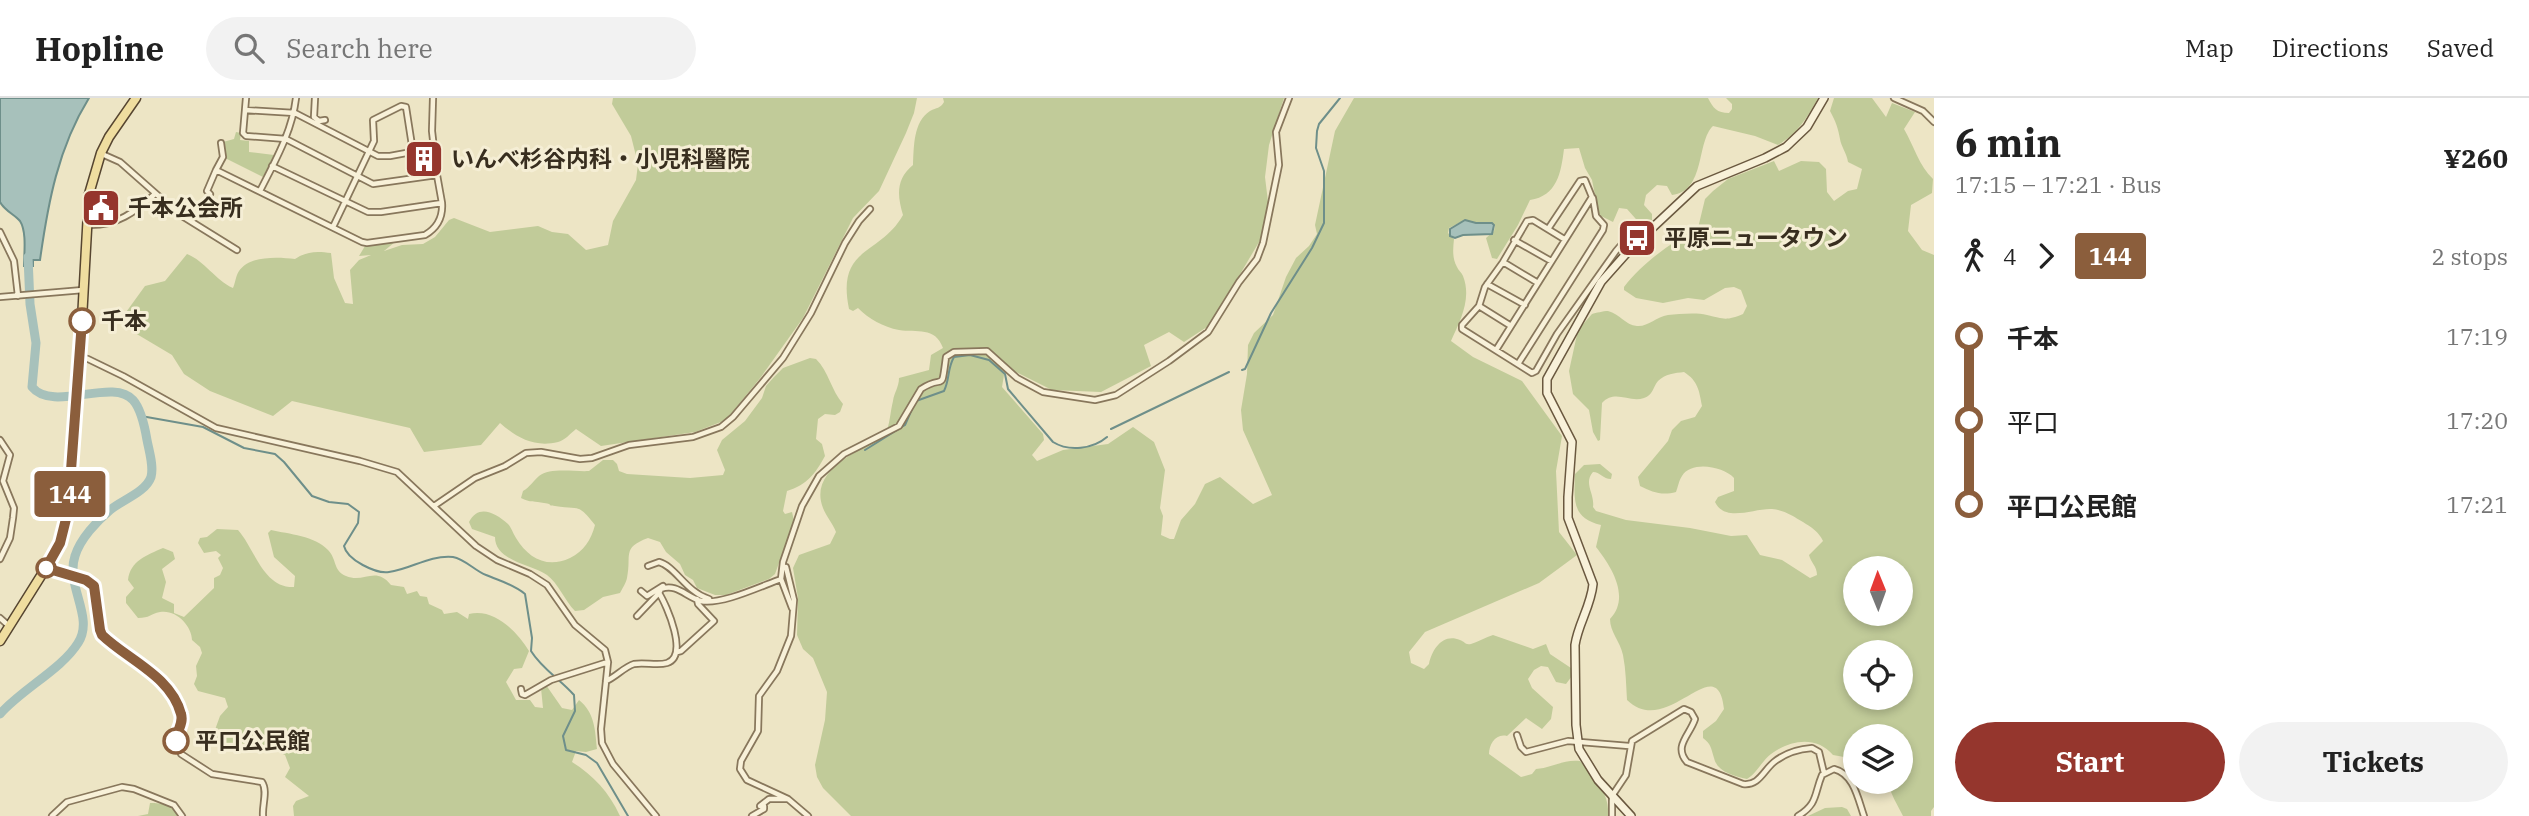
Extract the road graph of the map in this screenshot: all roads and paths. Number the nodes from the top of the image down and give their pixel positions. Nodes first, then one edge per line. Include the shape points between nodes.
1 (136, 98) edge
2 (246, 98) edge
3 (296, 98) edge
4 (314, 98) edge
5 (433, 98) edge
6 (1289, 98) edge
7 (1824, 98) edge
8 (1894, 98) edge
9 (245, 110) junction
10 (295, 113) junction
11 (325, 120) dead end
12 (1934, 122) edge
13 (286, 139) junction
14 (221, 143) dead end
15 (433, 148) junction
16 (369, 152) junction
17 (413, 152) junction
18 (101, 153) junction
19 (272, 166) junction
20 (216, 170) junction
21 (437, 175) junction
22 (357, 176) junction
23 (260, 191) junction
24 (155, 194) junction
25 (210, 194) dead end
26 (1592, 197) junction
27 (345, 202) junction
28 (442, 203) junction
29 (870, 209) dead end
30 (87, 225) junction
31 (333, 227) junction
32 (1548, 229) junction
33 (0, 232) edge
34 (1564, 239) junction
35 (1514, 240) junction
36 (1633, 246) junction
37 (237, 250) dead end
38 (1551, 261) junction
39 (1503, 262) junction
40 (1538, 283) junction
41 (1488, 284) junction
42 (84, 290) junction
43 (20, 296) junction
44 (0, 297) edge
45 (1524, 305) junction
46 (1479, 306) junction
47 (1511, 326) junction
48 (1496, 350) junction
49 (80, 357) junction
50 (1518, 364) junction
51 (0, 440) edge
52 (434, 506) junction
53 (0, 559) edge
54 (786, 559) junction
55 (648, 566) dead end
56 (46, 568) junction
57 (781, 579) junction
58 (668, 586) junction
59 (641, 591) dead end
60 (659, 593) junction
61 (697, 599) junction
62 (714, 600) junction
63 (793, 613) junction
64 (638, 616) dead end
65 (0, 618) edge
66 (9, 626) junction
67 (0, 640) edge
68 (677, 652) junction
69 (608, 662) junction
70 (606, 681) junction
71 (521, 689) dead end
72 (1517, 735) dead end
73 (1577, 741) junction
74 (1629, 746) junction
75 (1824, 773) junction
76 (1612, 796) junction
77 (788, 799) junction
78 (52, 816) edge
79 (182, 816) edge
80 (263, 816) edge
81 (656, 816) edge
82 (752, 816) edge
83 (808, 816) edge
84 (1612, 816) edge
85 (1631, 816) edge
86 (1798, 816) edge
87 (1864, 816) edge

1 - 18 main road
2 - 9 street
3 - 10 street
4 - 11 street via 314,117
5 - 15 street
6 - 54 street via 1276,132 1279,164 1262,243 1256,260 1208,332 1116,394 1095,400 1042,392 1017,378 987,351 951,353 942,382 921,389 899,426 844,454 819,477 802,506
7 - 36 main road via 1807,127 1786,147 1697,186
8 - 12 street via 1923,111
9 - 10 street
9 - 13 street via 246,136
10 - 13 street
10 - 16 street
13 - 19 street
13 - 22 street
14 - 20 street via 223,157
15 - 17 street
15 - 21 street
16 - 17 street via 384,156
16 - 17 street via 375,137 373,120 401,106 406,107
16 - 22 street
18 - 24 street via 120,162
18 - 30 main road
19 - 23 street
19 - 27 street
20 - 23 street
20 - 25 street via 208,187
21 - 22 street via 377,184
21 - 28 street
22 - 27 street
23 - 31 street
24 - 30 street via 128,216
24 - 37 street
26 - 32 street via 1586,181 1580,181
26 - 34 street
26 - 50 street via 1604,230
27 - 28 street via 374,213
27 - 31 street
28 - 31 street via 441,218 425,235 368,243
29 - 52 street via 845,243 798,337 721,427 693,437 634,444 592,458 526,453 475,478
30 - 42 main road
32 - 34 street
32 - 35 street via 1529,220
33 - 43 street via 14,261
34 - 38 street
35 - 38 street
35 - 39 street
36 - 50 street via 1622,244 1616,251 1534,373
36 - 73 main road via 1601,282 1546,379 1547,393 1572,442 1568,517 1593,584 1575,645
38 - 40 street
39 - 40 street
39 - 41 street
40 - 45 street
41 - 45 street
41 - 46 street
42 - 43 street
42 - 49 main road
43 - 44 street
45 - 47 street
46 - 47 street
46 - 48 street via 1462,329
47 - 48 street
48 - 50 street
49 - 52 street via 216,428 386,468
49 - 56 main road via 67,519
51 - 53 street via 10,455 2,481 14,508 10,538
52 - 69 street via 487,555 547,585 575,625 602,646
54 - 57 street
54 - 63 street
55 - 62 street via 668,565 696,593
56 - 66 main road
56 - 80 street via 94,586 102,635 157,678 182,715 176,736 181,754 212,774 262,782
57 - 62 street
57 - 63 street
58 - 59 street via 657,587 647,596
58 - 60 street
58 - 61 street
60 - 64 street
60 - 68 street via 673,620
61 - 62 street
61 - 68 street via 714,621
63 - 77 street via 783,660 759,696 758,730 740,769 747,780
65 - 66 street
66 - 67 main road
68 - 70 street via 669,663 635,664
69 - 70 street
69 - 71 street via 562,675 525,695
70 - 81 street via 601,729 604,748
72 - 73 street via 1526,752
73 - 74 street
73 - 76 main road via 1592,773
74 - 75 street via 1636,736 1684,709 1695,719 1681,748 1687,762 1750,785 1783,756 1812,748 1819,752
74 - 76 street via 1626,775
75 - 86 street via 1815,800
75 - 87 street via 1837,769 1846,775
76 - 84 street
76 - 85 main road
77 - 82 street via 768,800
77 - 83 street
78 - 79 street via 67,802 122,787 174,805

